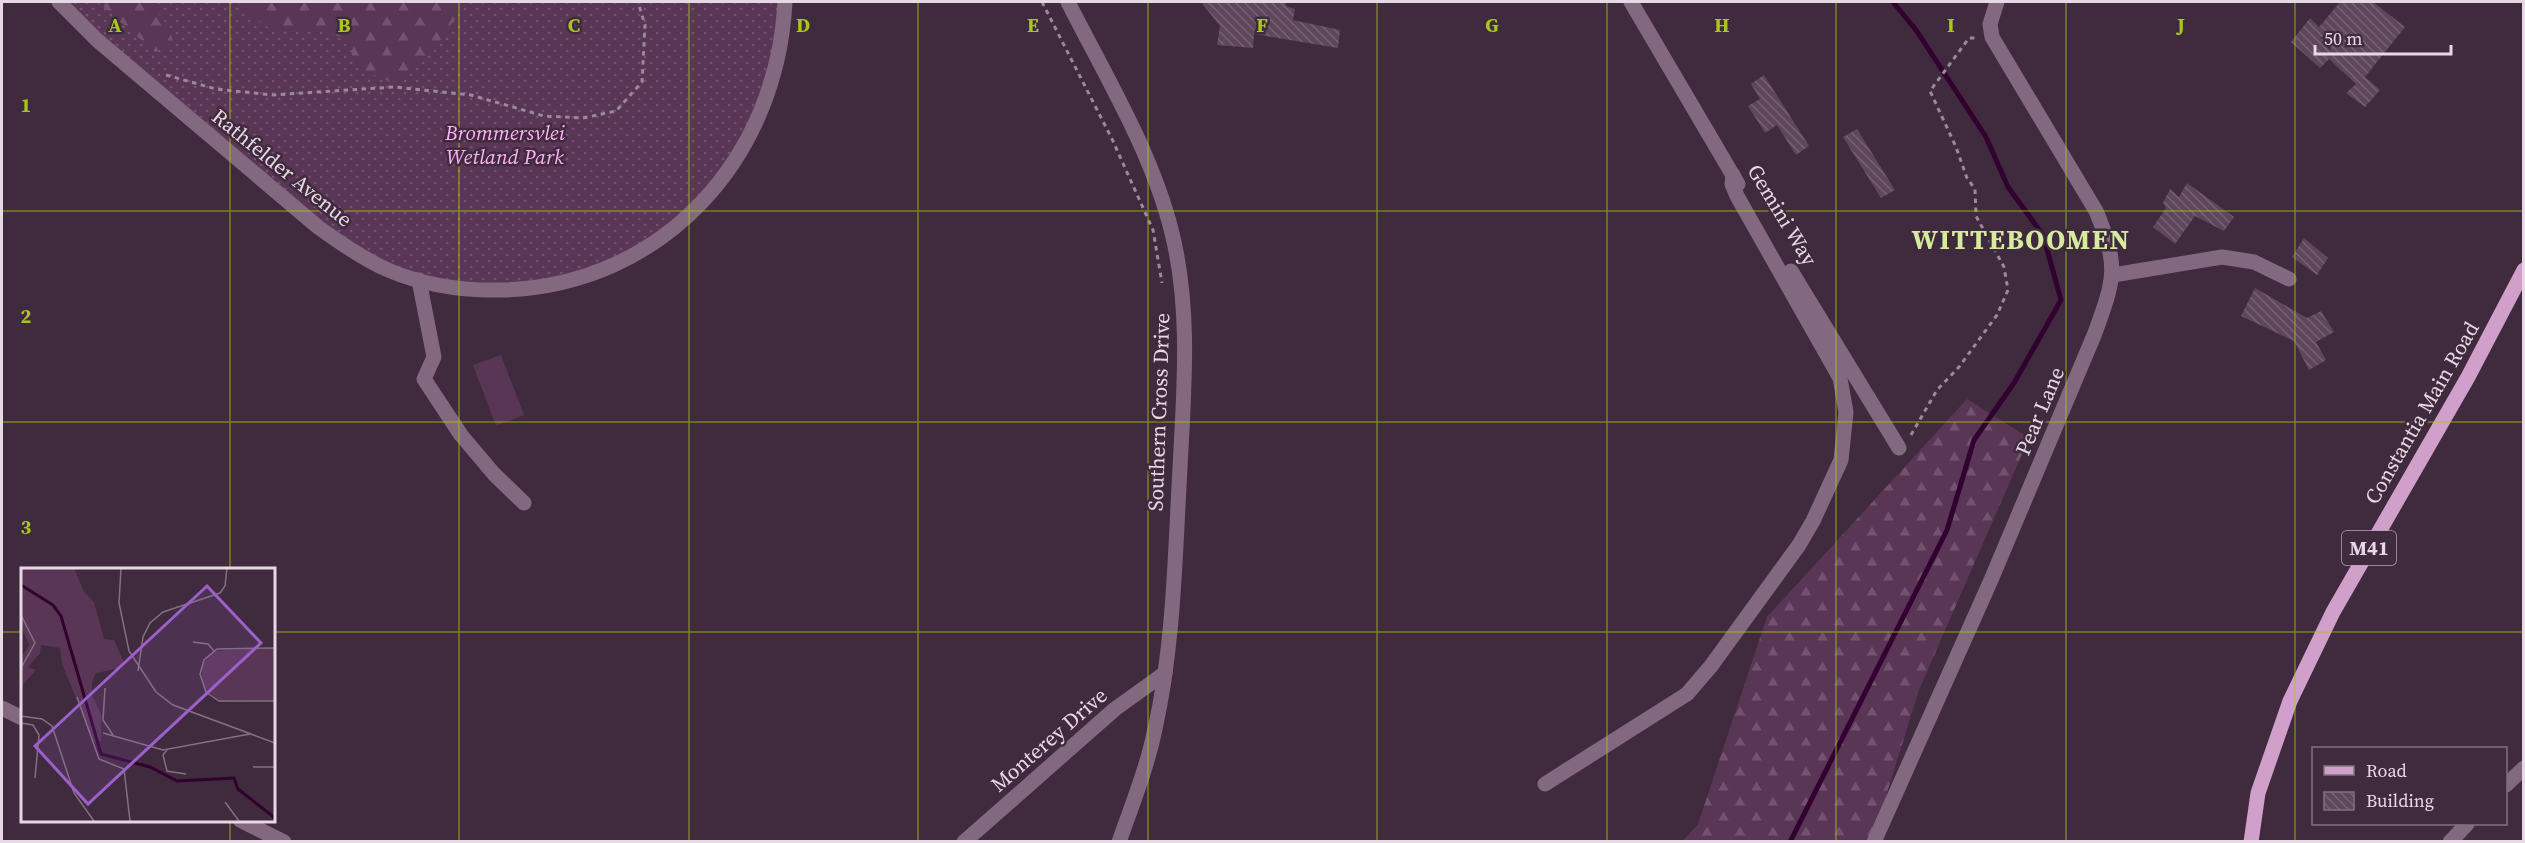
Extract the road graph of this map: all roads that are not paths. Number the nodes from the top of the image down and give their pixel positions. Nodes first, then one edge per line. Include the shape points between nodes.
1 (59, 2) edge
2 (785, 2) edge
3 (1068, 2) edge
4 (1631, 2) edge
5 (1997, 2) edge
6 (1733, 175) junction
7 (2523, 270) edge
8 (2113, 275) junction
9 (2289, 279) dead end
10 (419, 280) junction
11 (1896, 444) road end
12 (524, 503) dead end
13 (1165, 673) junction
14 (2, 708) edge
15 (21, 718) edge
16 (2523, 768) edge
17 (2507, 783) edge
18 (1545, 784) dead end
19 (244, 822) edge
20 (2466, 825) edge
21 (284, 842) edge
22 (964, 842) edge
23 (1119, 842) edge
24 (1874, 842) edge
25 (2252, 842) edge
26 (2450, 842) edge

1 - 10 street, Rathfelder Avenue via 97,40 318,227 388,270
2 - 10 street, Rathfelder Avenue via 779,51 749,139 699,207 672,229 609,269 565,284 486,290
3 - 13 street, Southern Cross Drive via 1146,157 1172,233 1181,280 1185,308 1184,383
4 - 6 street, Gemini Way
5 - 8 street, Pear Lane via 1990,24 1992,37 2096,211 2109,242
6 - 11 street, Gemini Way
6 - 18 street via 1737,196 1840,378 1846,422 1841,460 1799,545 1687,694
7 - 25 main road, Constantia Main Road / M41 via 2500,320 2333,612 2290,700 2258,793
8 - 9 street via 2222,257 2254,262
8 - 24 street, Pear Lane via 2095,333 2005,548
10 - 12 street via 434,357 424,379 461,435
13 - 22 street, Monterey Drive via 1115,709
13 - 23 street, Southern Cross Drive via 1155,732
14 - 15 street
16 - 17 street
19 - 21 street
20 - 26 street

